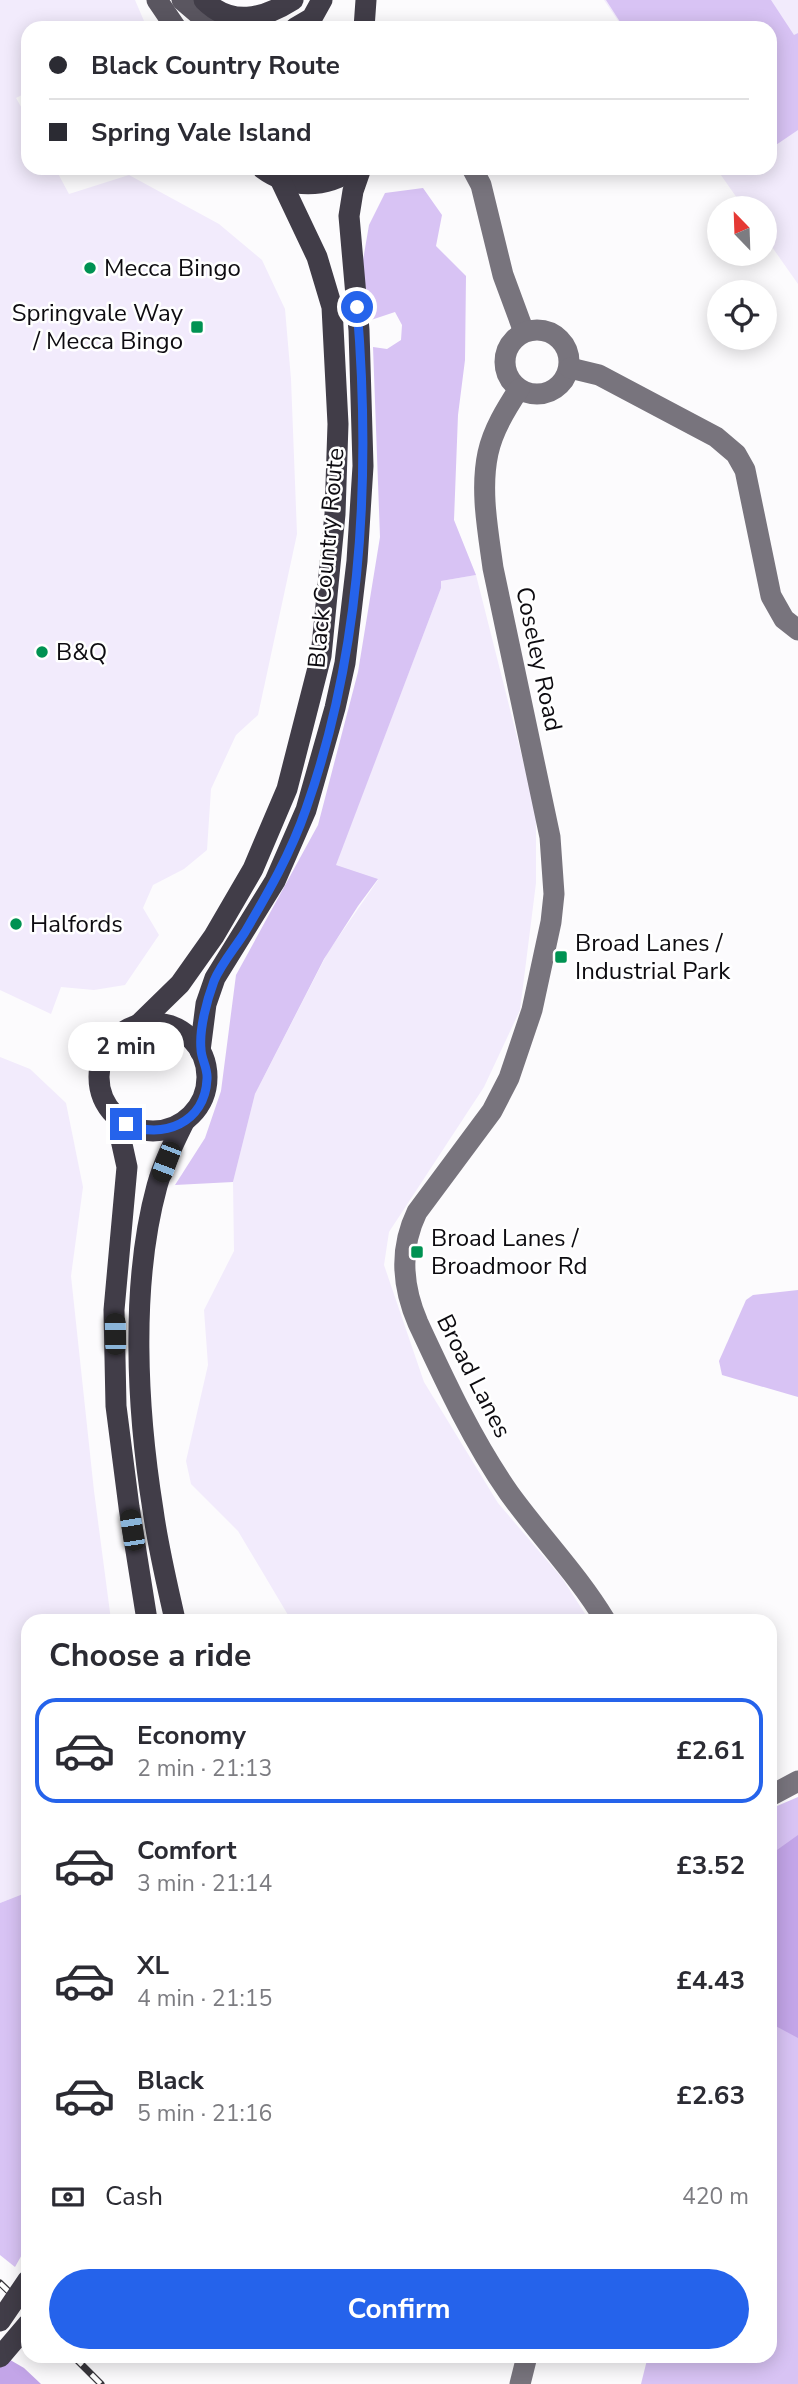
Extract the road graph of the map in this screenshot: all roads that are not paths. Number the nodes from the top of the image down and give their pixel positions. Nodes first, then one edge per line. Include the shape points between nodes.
1 (157, 0) edge
2 (182, 0) edge
3 (204, 0) edge
4 (293, 0) edge
5 (322, 0) edge
6 (366, 0) edge
7 (171, 21) edge
8 (207, 21) edge
9 (307, 21) edge
10 (364, 21) edge
11 (272, 175) edge
12 (277, 175) edge
13 (344, 175) edge
14 (358, 175) edge
15 (476, 175) edge
16 (524, 332) junction
17 (570, 368) junction
18 (519, 389) junction
19 (798, 630) edge
20 (547, 944) joint
21 (138, 1025) junction
22 (200, 1051) junction
23 (116, 1117) junction
24 (184, 1122) junction
25 (146, 1614) edge
26 (174, 1614) edge
27 (601, 1614) edge
28 (798, 1782) edge
29 (777, 1792) edge
30 (21, 2290) edge
31 (0, 2321) edge
32 (21, 2332) edge
33 (0, 2357) edge
34 (525, 2363) edge
35 (520, 2384) edge

1 - 7 main road
2 - 8 main road
3 - 4 highway via 228,17 275,11
5 - 9 highway
6 - 10 highway
11 - 21 highway, Black Country Route via 317,257 332,307 338,424 335,514 321,656 287,789 253,869 180,984
12 - 13 highway via 304,184
14 - 22 highway, Black Country Route via 349,216 359,330 363,466 345,663 306,810 275,881 215,978 206,1004
15 - 16 street
16 - 17 street via 538,330 557,337 569,355
16 - 18 street via 505,355 506,373
17 - 18 street via 564,381 545,394
17 - 19 street via 599,375 663,408 716,437 736,454 746,470 771,596 784,619
18 - 20 street, Coseley Road via 488,451 487,513 492,568 550,837 554,894
20 - 27 street, Broad Lanes via 512,1070 492,1111 417,1212 410,1228 404,1275 418,1323 487,1459
21 - 22 highway via 169,1025 188,1035
21 - 23 highway via 114,1038 100,1068 101,1092
22 - 24 highway via 206,1089 200,1105
23 - 24 highway via 148,1131
23 - 25 highway via 127,1167 114,1310 116,1406
24 - 26 highway via 157,1184 139,1314 153,1510
28 - 29 street
30 - 31 highway, bridge
32 - 33 highway
34 - 35 street

